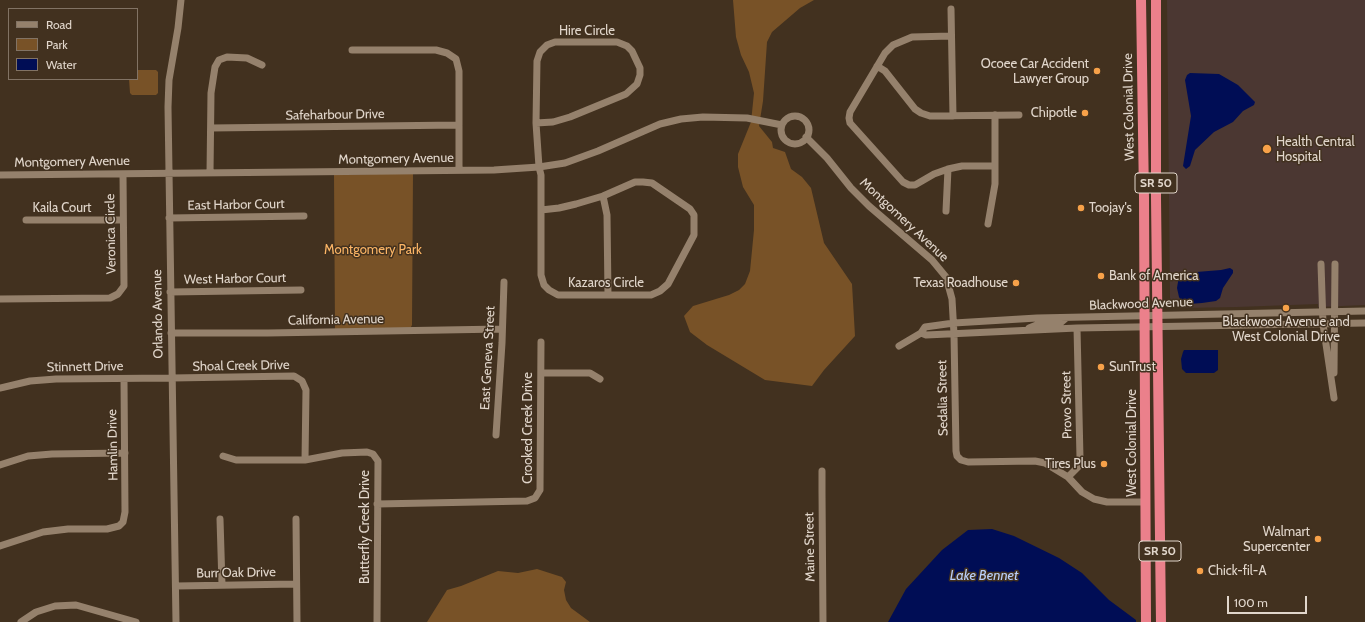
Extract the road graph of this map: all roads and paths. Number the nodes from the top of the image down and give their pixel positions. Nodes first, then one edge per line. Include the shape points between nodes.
1 (1141, 0) edge
2 (1156, 0) edge
3 (180, 4) edge
4 (951, 9) dead end
5 (952, 36) junction
6 (352, 50) dead end
7 (262, 66) dead end
8 (877, 66) junction
9 (995, 115) junction
10 (1019, 115) dead end
11 (952, 116) junction
12 (536, 123) junction
13 (459, 125) junction
14 (782, 125) junction
15 (210, 128) junction
16 (806, 137) junction
17 (995, 166) junction
18 (539, 167) junction
19 (948, 169) junction
20 (459, 170) junction
21 (168, 173) junction
22 (210, 173) junction
23 (123, 174) junction
24 (0, 175) edge
25 (603, 196) junction
26 (542, 210) junction
27 (946, 211) dead end
28 (304, 216) dead end
29 (169, 218) junction
30 (26, 220) dead end
31 (123, 220) junction
32 (988, 224) dead end
33 (1320, 264) dead end
34 (1335, 264) dead end
35 (504, 282) dead end
36 (301, 290) dead end
37 (170, 292) junction
38 (608, 295) junction
39 (0, 299) edge
40 (1365, 311) edge
41 (1322, 312) junction
42 (1334, 312) junction
43 (1157, 315) junction
44 (1144, 316) junction
45 (1066, 318) junction
46 (954, 323) junction
47 (1365, 323) edge
48 (1323, 324) junction
49 (1335, 324) junction
50 (1144, 327) junction
51 (1077, 328) junction
52 (1157, 328) junction
53 (502, 329) junction
54 (1025, 330) junction
55 (171, 333) junction
56 (921, 333) junction
57 (954, 334) junction
58 (541, 342) dead end
59 (899, 346) dead end
60 (541, 373) junction
61 (172, 378) junction
62 (124, 379) junction
63 (600, 379) dead end
64 (0, 388) edge
65 (496, 435) dead end
66 (125, 453) junction
67 (223, 456) dead end
68 (305, 460) junction
69 (0, 465) edge
70 (822, 471) dead end
71 (1068, 477) junction
72 (1145, 502) junction
73 (377, 504) junction
74 (220, 519) dead end
75 (296, 519) dead end
76 (0, 546) edge
77 (296, 584) junction
78 (222, 585) junction
79 (176, 586) junction
80 (1145, 590) junction
81 (1161, 610) junction
82 (21, 622) edge
83 (136, 622) edge
84 (176, 622) edge
85 (297, 622) edge
86 (377, 622) edge
87 (823, 622) edge
88 (1146, 622) edge
89 (1161, 622) edge

1 - 44 highway, West Colonial Drive / SR 50
2 - 43 highway, West Colonial Drive / SR 50
3 - 21 street, Orlando Avenue via 168,92
4 - 5 street
5 - 8 street via 912,37 893,45
5 - 11 street
6 - 13 street via 436,50 456,59 459,71
7 - 15 street via 247,58 227,57 219,60 215,67 211,93
8 - 11 street via 885,71 921,113 930,116
8 - 19 street via 850,112 850,123 903,182 909,185 916,185
9 - 10 street
9 - 11 street
9 - 17 street
12 - 12 street, Hire Circle via 570,117 626,94 637,84 640,75 640,68 632,51 617,42 555,42 547,45 536,61
12 - 18 street, Hire Circle
13 - 15 street, Safeharbour Drive
13 - 20 street
14 - 16 street via 782,134 786,140 800,142
14 - 16 street via 789,117 802,118 808,128
14 - 18 street, Montgomery Avenue via 747,118 681,119 660,124 564,163
15 - 22 street
16 - 46 street, Montgomery Avenue via 851,188 932,260 946,277 952,298
17 - 19 street via 962,166
17 - 32 street via 995,184
18 - 20 street, Montgomery Avenue
18 - 26 street, Kazaros Circle
19 - 27 street
20 - 22 street, Montgomery Avenue
21 - 22 street, Montgomery Avenue
21 - 23 street, Montgomery Avenue
21 - 29 street, Orlando Avenue
23 - 24 street, Montgomery Avenue
23 - 31 street, Veronica Circle
25 - 26 street, Kazaros Circle
25 - 38 street via 607,216
25 - 38 street, Kazaros Circle via 635,182 652,183 690,209 694,215 695,225 694,235 668,284 651,295
26 - 38 street, Kazaros Circle via 541,274 544,285 558,295
28 - 29 street, East Harbor Court
29 - 37 street, Orlando Avenue
30 - 31 street, Kaila Court
31 - 39 street, Veronica Circle via 124,286 118,294 110,298
33 - 41 street
34 - 42 street
35 - 53 street, East Geneva Street
36 - 37 street, West Harbor Court
37 - 55 street, Orlando Avenue
40 - 42 street, Blackwood Avenue
41 - 42 street, Blackwood Avenue
41 - 43 street, Blackwood Avenue
41 - 48 street
42 - 49 street
43 - 44 street, Blackwood Avenue
43 - 52 highway, West Colonial Drive / SR 50
44 - 45 street, Blackwood Avenue
44 - 50 highway, West Colonial Drive / SR 50
45 - 46 street, Blackwood Avenue
45 - 54 street via 1059,324 1039,324
46 - 56 street, Blackwood Avenue via 925,326
46 - 57 street, Montgomery Avenue
47 - 49 street, Blackwood Avenue
48 - 49 street, Blackwood Avenue
48 - 49 street via 1334,398
48 - 52 street, Blackwood Avenue
50 - 51 street, Blackwood Avenue
50 - 52 street, Blackwood Avenue
50 - 72 highway, West Colonial Drive / SR 50
51 - 54 street, Blackwood Avenue
51 - 71 street, Provo Street via 1080,458 1078,467
52 - 81 highway, West Colonial Drive / SR 50
53 - 55 street, California Avenue
53 - 65 street, East Geneva Street
54 - 57 street, Blackwood Avenue
55 - 61 street, Orlando Avenue
56 - 57 street, Blackwood Avenue
56 - 59 street, Blackwood Avenue
57 - 71 street, Sedalia Street via 957,456 968,462 1035,461 1045,463
58 - 60 street, Crooked Creek Drive
60 - 63 street via 590,373
60 - 73 street, Crooked Creek Drive via 540,490 535,498 527,501
61 - 62 street, Stinnett Drive
61 - 68 street, Shoal Creek Drive via 294,376 302,381 306,390
61 - 79 street, Orlando Avenue
62 - 64 street, Stinnett Drive via 56,379 30,381
62 - 66 street, Hamlin Drive
66 - 69 street via 28,456
66 - 76 street, Hamlin Drive via 126,512 119,526 107,529 43,532
67 - 68 street via 236,460
68 - 73 street, Butterfly Creek Drive via 342,453 373,454 378,461
70 - 87 street, Maine Street
71 - 72 street via 1082,492 1094,499 1107,502
72 - 80 highway, West Colonial Drive / SR 50
73 - 86 street, Butterfly Creek Drive
74 - 78 street
75 - 77 street
77 - 78 street, Burr Oak Drive
77 - 85 street
78 - 79 street, Burr Oak Drive
79 - 84 street, Orlando Avenue
80 - 81 highway via 1154,605
80 - 88 highway, West Colonial Drive / SR 50
81 - 89 highway, West Colonial Drive / SR 50
82 - 83 street via 36,612 55,606 76,605

